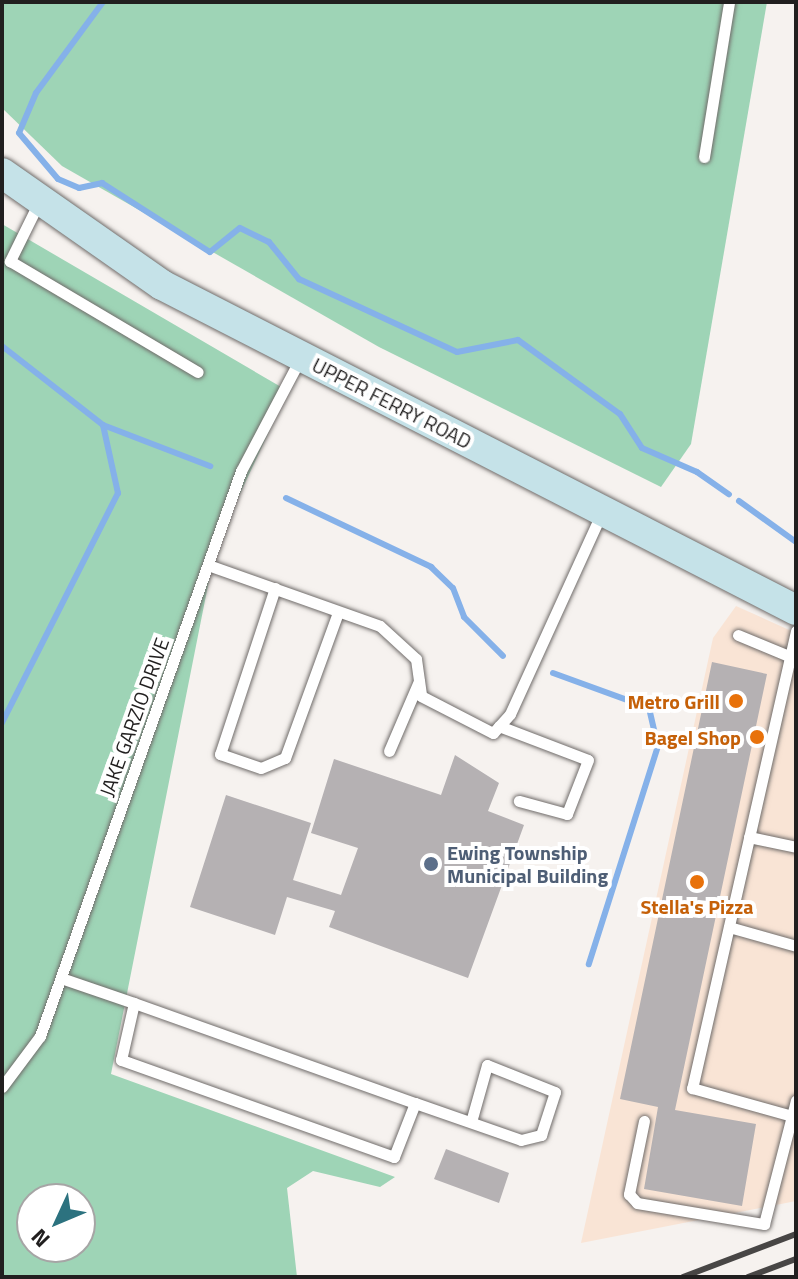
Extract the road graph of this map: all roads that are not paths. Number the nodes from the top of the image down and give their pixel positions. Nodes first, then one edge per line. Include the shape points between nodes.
1 (729, 2) edge
2 (704, 157) dead end
3 (2, 173) edge
4 (38, 204) junction
5 (301, 356) junction
6 (198, 372) dead end
7 (602, 511) junction
8 (208, 565) junction
9 (275, 588) junction
10 (796, 610) edge
11 (338, 612) junction
12 (796, 631) edge
13 (738, 635) dead end
14 (792, 657) edge
15 (419, 680) junction
16 (499, 726) junction
17 (389, 751) dead end
18 (519, 801) dead end
19 (749, 837) junction
20 (796, 847) edge
21 (729, 927) junction
22 (796, 946) edge
23 (61, 978) junction
24 (134, 1003) junction
25 (2, 1087) edge
26 (796, 1100) edge
27 (415, 1103) junction
28 (792, 1116) junction
29 (644, 1121) dead end
30 (471, 1122) junction

1 - 2 lane
3 - 4 main road, UPPER FERRY ROAD
4 - 5 main road, UPPER FERRY ROAD via 162,285
4 - 6 lane via 10,261
5 - 7 main road, UPPER FERRY ROAD
5 - 8 lane, JAKE GARZIO DRIVE via 241,471
7 - 10 main road, UPPER FERRY ROAD
7 - 16 lane
8 - 9 lane
8 - 23 lane, JAKE GARZIO DRIVE
9 - 11 lane
9 - 11 lane via 220,754 261,768 285,758
11 - 15 lane via 380,626 416,659
12 - 14 lane
13 - 14 lane
14 - 19 lane
15 - 16 lane via 421,696 493,733
15 - 17 lane
16 - 18 lane via 588,760 567,814
19 - 20 lane
19 - 21 lane
21 - 22 lane
21 - 28 lane via 692,1088
23 - 24 lane
23 - 25 lane, JAKE GARZIO DRIVE via 40,1036
24 - 27 lane
24 - 27 lane via 121,1060 135,1065 394,1157
26 - 28 lane
27 - 30 lane
28 - 29 lane via 764,1224 637,1203 629,1194
30 - 30 lane via 521,1140 541,1135 555,1092 487,1065

